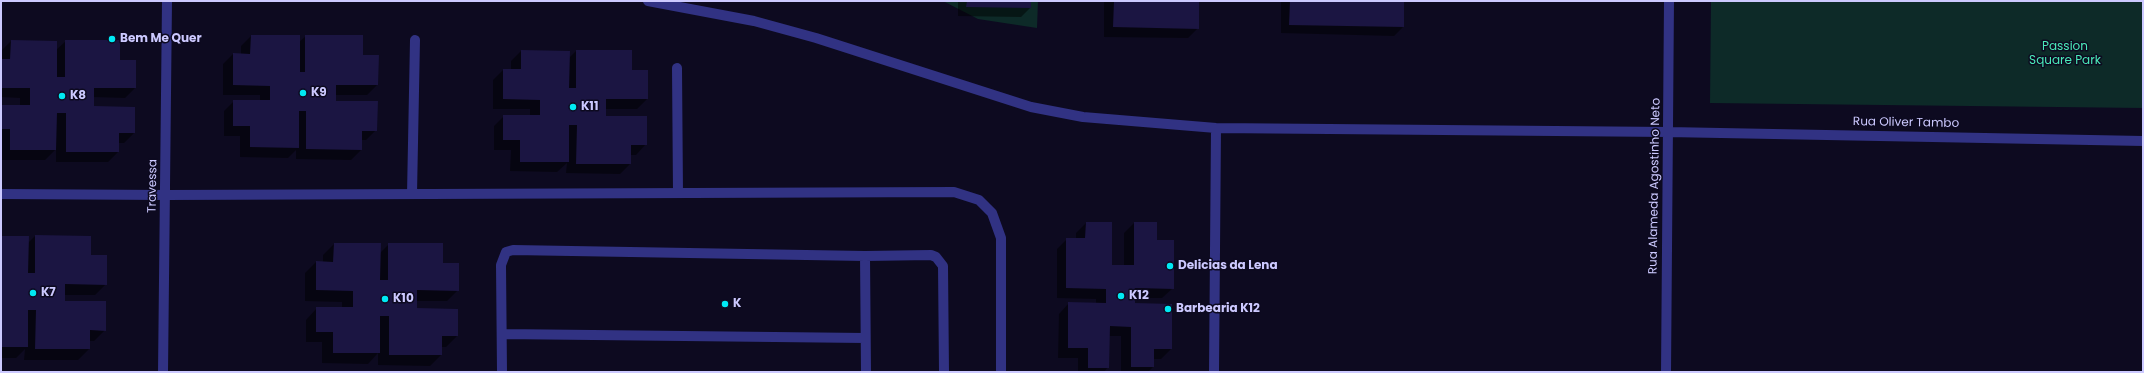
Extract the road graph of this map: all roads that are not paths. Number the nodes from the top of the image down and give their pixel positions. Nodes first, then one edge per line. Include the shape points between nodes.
1 (167, 1) edge
2 (648, 1) edge
3 (1669, 1) edge
4 (415, 40) dead end
5 (677, 68) dead end
6 (1216, 128) junction
7 (1668, 132) junction
8 (2143, 141) edge
9 (678, 193) junction
10 (1, 194) edge
11 (412, 194) junction
12 (166, 195) junction
13 (865, 256) junction
14 (502, 334) junction
15 (865, 338) junction
16 (163, 372) edge
17 (502, 372) edge
18 (866, 372) edge
19 (944, 372) edge
20 (1001, 372) edge
21 (1214, 372) edge
22 (1666, 372) edge

1 - 12 street, Travessa
2 - 6 street, Rua Oliver Tambo via 754,21 823,40 1051,112
3 - 7 street, Rua Alameda Agostinho Neto
4 - 11 street
5 - 9 street
6 - 7 street, Rua Oliver Tambo
6 - 21 street
7 - 8 street, Rua Oliver Tambo
7 - 22 street, Rua Alameda Agostinho Neto
9 - 11 street
9 - 20 street via 954,192 979,200 992,213 1001,238
10 - 12 street
11 - 12 street
12 - 16 street, Travessa
13 - 14 street via 513,250 506,252 501,265
13 - 15 street
13 - 19 street via 931,255 940,261 943,266
14 - 15 street
14 - 17 street
15 - 18 street

